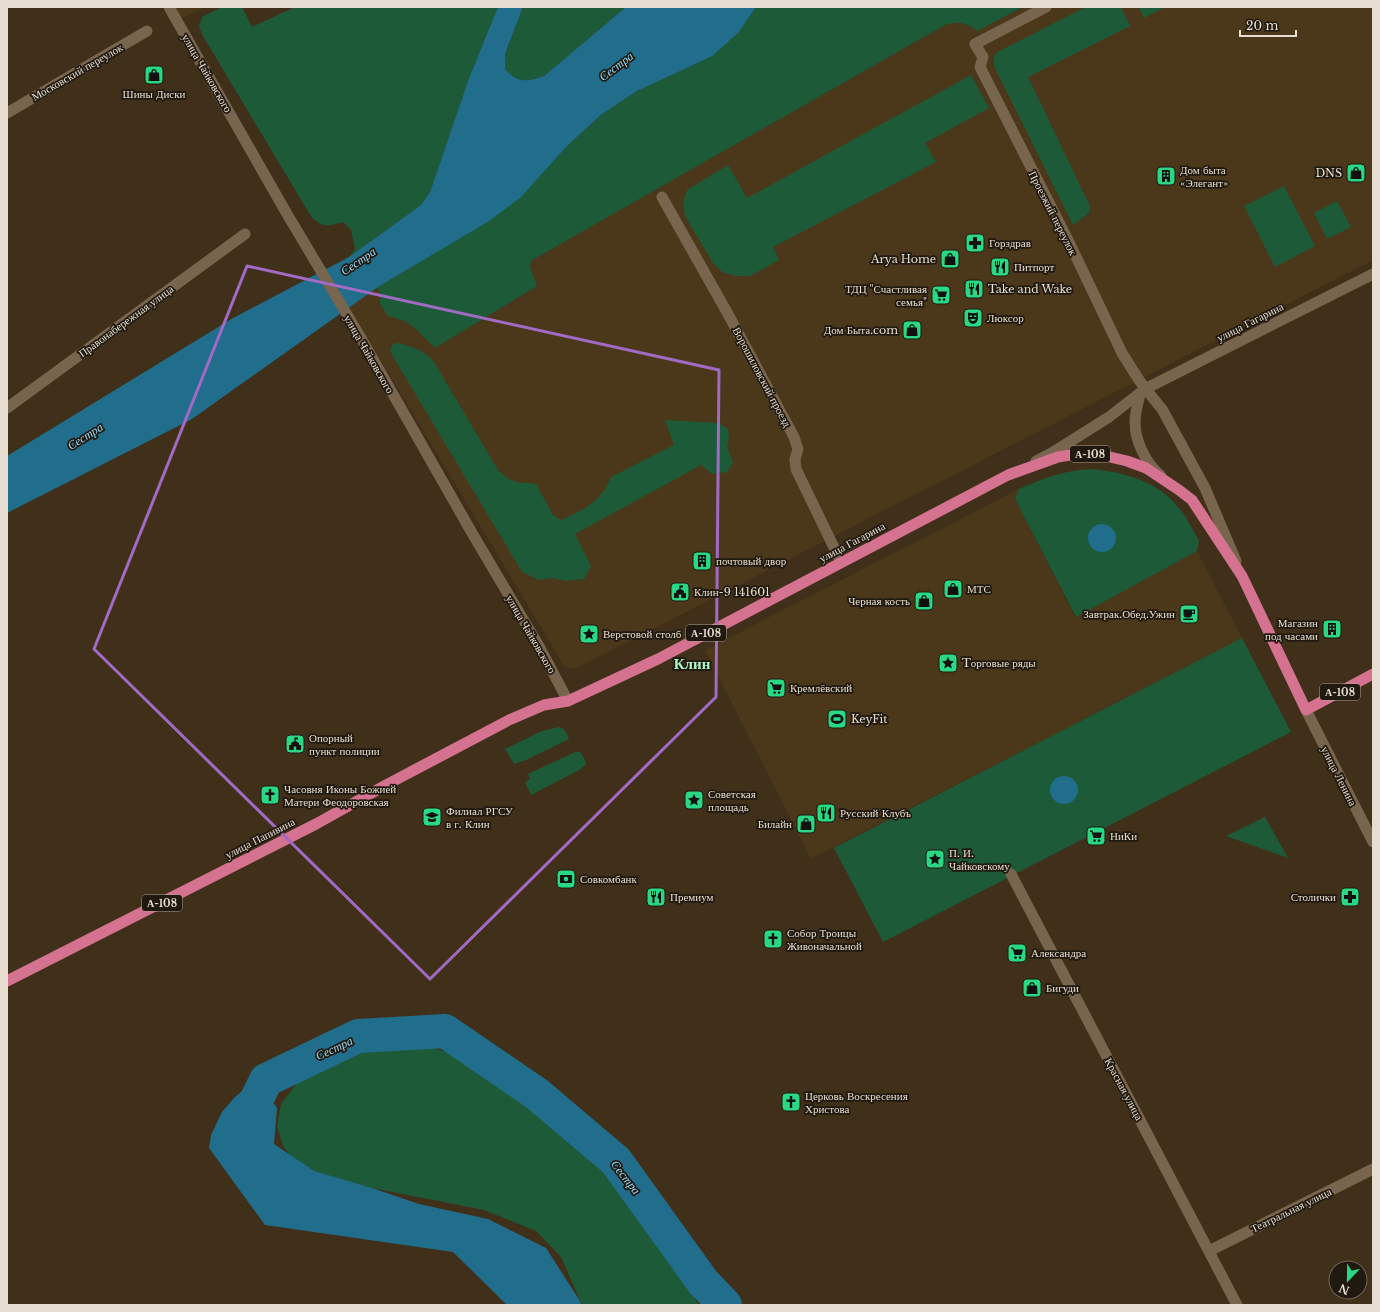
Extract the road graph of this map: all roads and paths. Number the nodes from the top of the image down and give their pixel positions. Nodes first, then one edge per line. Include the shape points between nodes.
1 (1046, 7) edge
2 (172, 8) edge
3 (147, 31) dead end
4 (7, 113) edge
5 (662, 197) dead end
6 (245, 234) dead end
7 (1373, 274) edge
8 (1142, 392) junction
9 (7, 408) edge
10 (1008, 475) junction
11 (1168, 482) junction
12 (841, 562) junction
13 (1242, 576) junction
14 (1373, 674) edge
15 (568, 701) junction
16 (1306, 710) junction
17 (1373, 842) edge
18 (1011, 874) dead end
19 (7, 981) edge
20 (1373, 1169) edge
21 (1209, 1251) junction
22 (1237, 1305) edge

1 - 8 street, Проезжий переулок via 975,44 983,58 980,67 1122,353 1139,380
2 - 15 street, улица Чайковского via 287,214 540,648
3 - 4 street, Московский переулок
5 - 12 street, Ворошиловский проезд via 794,437 798,449 796,469
6 - 9 street, Правонабережная улица
7 - 8 street, улица Гагарина
8 - 10 street, улица Гагарина via 1109,417 1055,451
8 - 11 street via 1135,423 1138,442 1149,463
8 - 13 street, Проезжий переулок via 1162,408 1205,488
10 - 11 highway, А-108 via 1058,457 1097,454 1146,468
10 - 12 highway, улица Гагарина / А-108
11 - 13 highway, А-108 via 1192,500
12 - 15 highway, улица Гагарина / А-108 via 658,659
13 - 16 highway, А-108
14 - 16 highway, А-108
15 - 19 highway, улица Папивина / А-108 via 544,705 508,720 316,824
16 - 17 street, улица Ленина
18 - 21 street, Красная улица
20 - 21 street, Театральная улица
21 - 22 street, Красная улица

